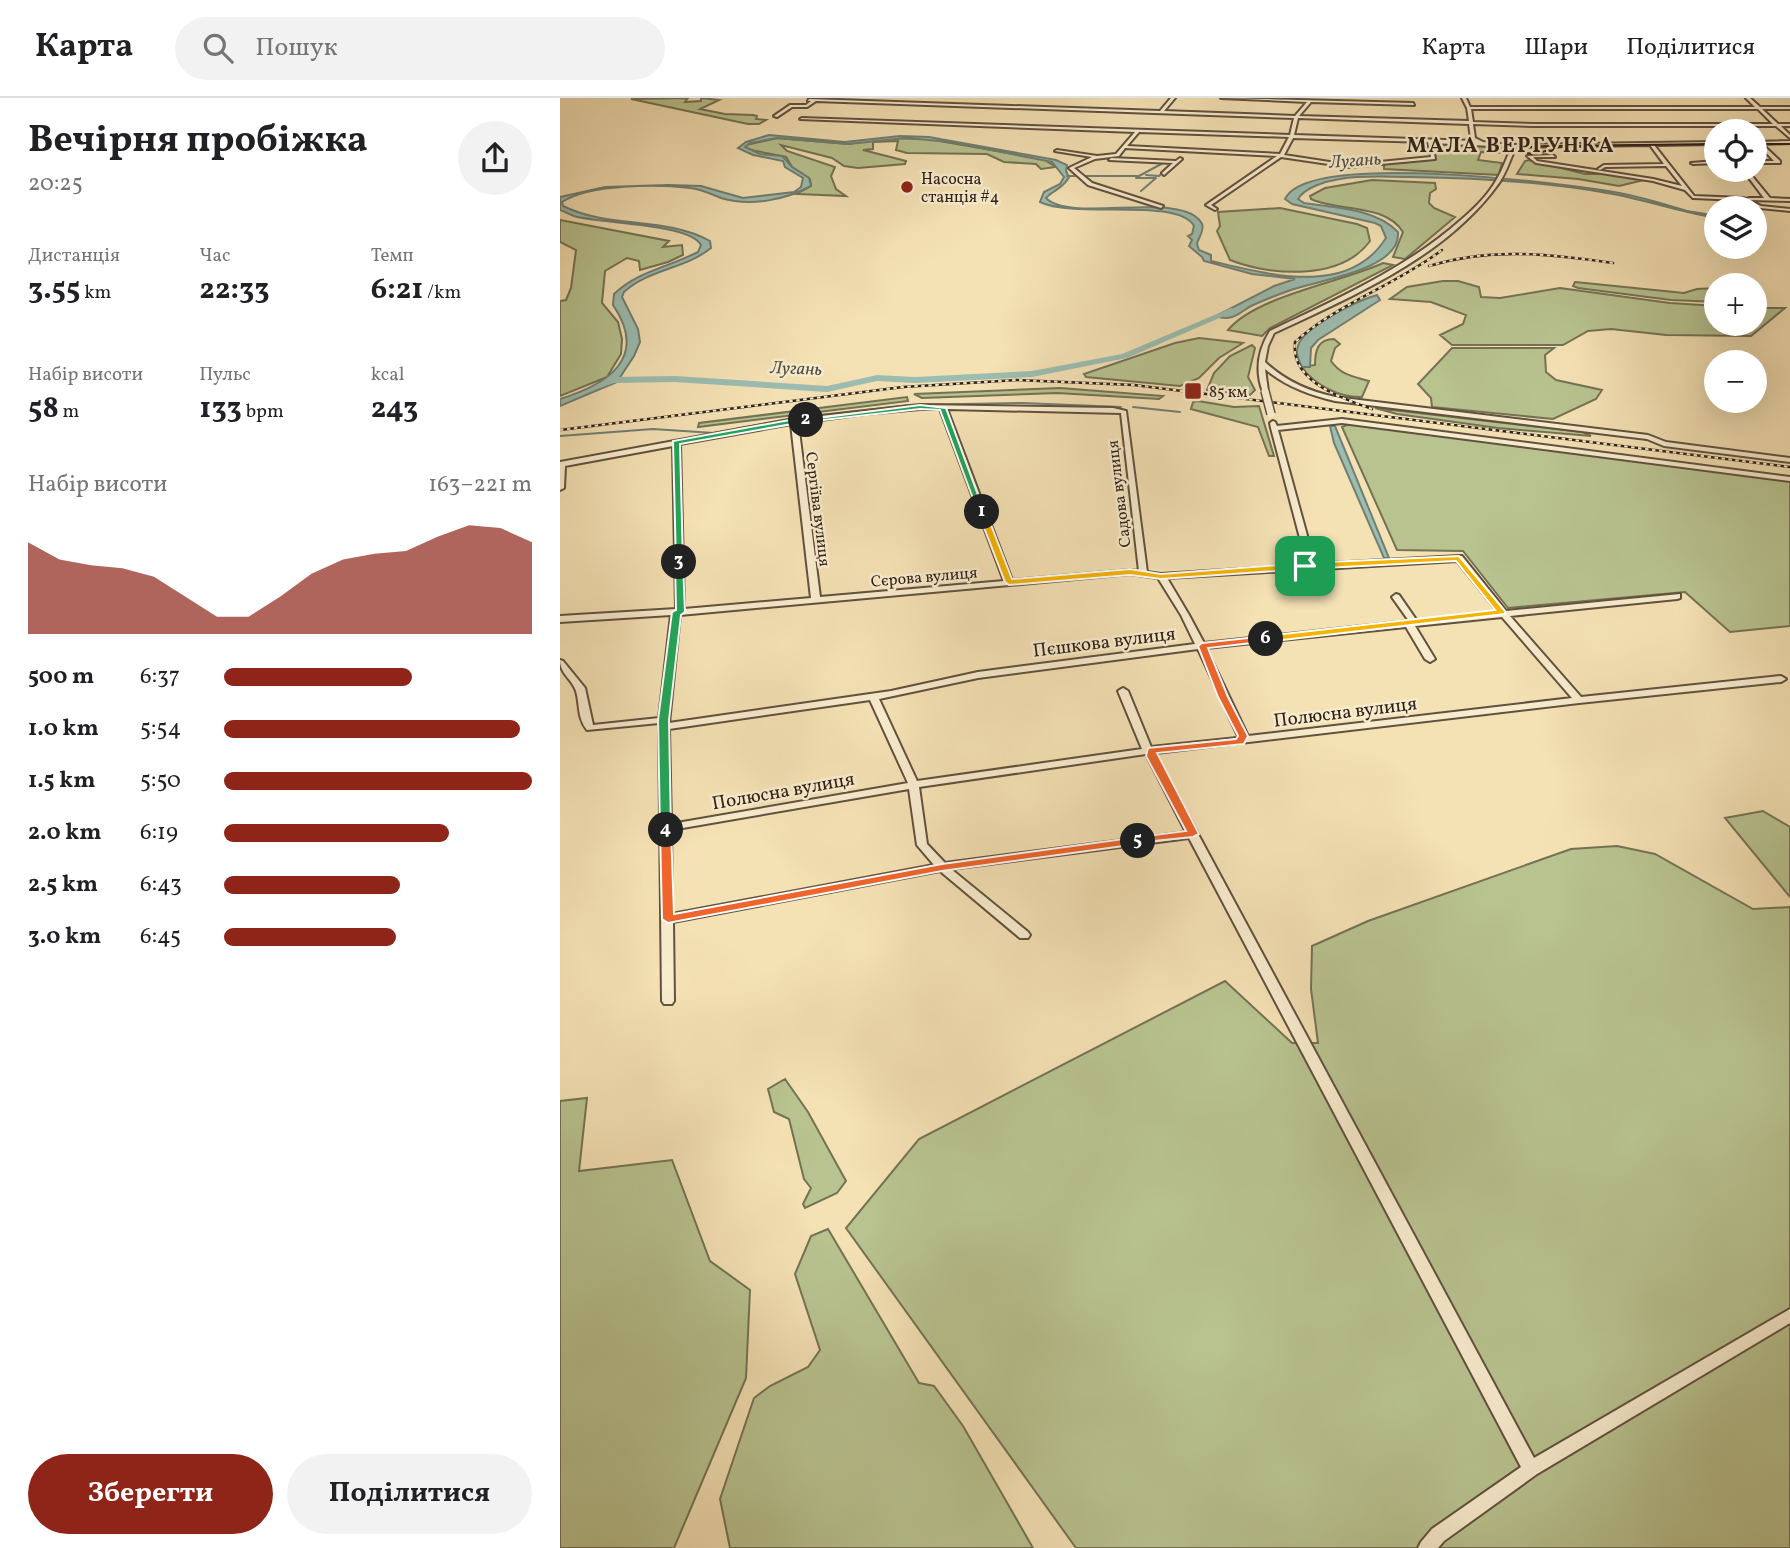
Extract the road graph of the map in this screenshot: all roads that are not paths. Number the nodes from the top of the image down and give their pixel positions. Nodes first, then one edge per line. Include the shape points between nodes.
1 (915, 98) edge
2 (1173, 98) edge
3 (1225, 98) edge
4 (1374, 98) edge
5 (1464, 98) edge
6 (1512, 98) edge
7 (1748, 98) edge
8 (1318, 100) edge
9 (811, 101) edge
10 (1309, 102) junction
11 (908, 104) junction
12 (1377, 104) junction
13 (1371, 107) junction
14 (1469, 108) junction
15 (1759, 108) junction
16 (1790, 108) edge
17 (1521, 110) junction
18 (1159, 113) junction
19 (776, 116) dead end
20 (1296, 117) junction
21 (1154, 119) dead end
22 (1530, 119) dead end
23 (1373, 120) junction
24 (893, 122) junction
25 (1472, 123) junction
26 (1149, 125) dead end
27 (1534, 125) junction
28 (1549, 125) junction
29 (1776, 125) junction
30 (1790, 125) edge
31 (1142, 130) junction
32 (1293, 136) junction
33 (1790, 137) edge
34 (1430, 141) junction
35 (1790, 142) edge
36 (1482, 143) junction
37 (1704, 143) edge
38 (1767, 143) edge
39 (1651, 144) junction
40 (1563, 145) junction
41 (1511, 146) junction
42 (1125, 147) junction
43 (1190, 150) junction
44 (1057, 151) dead end
45 (1767, 152) edge
46 (1281, 155) junction
47 (1512, 155) junction
48 (1529, 156) junction
49 (1553, 156) dead end
50 (1104, 157) junction
51 (1131, 160) junction
52 (1178, 162) junction
53 (1767, 162) edge
54 (1693, 163) dead end
55 (1704, 163) edge
56 (1668, 165) junction
57 (1598, 170) junction
58 (1123, 171) dead end
59 (1164, 174) dead end
60 (1755, 182) edge
61 (1686, 189) junction
62 (1704, 197) edge
63 (1767, 198) edge
64 (1767, 199) edge
65 (1790, 200) edge
66 (1161, 207) dead end
67 (1767, 208) edge
68 (1214, 209) dead end
69 (1790, 210) edge
70 (1261, 362) junction
71 (943, 408) junction
72 (794, 421) junction
73 (1274, 428) junction
74 (676, 443) junction
75 (1790, 460) edge
76 (561, 464) edge
77 (1790, 479) edge
78 (560, 488) edge
79 (1305, 566) junction
80 (1143, 573) junction
81 (1161, 576) junction
82 (1009, 582) junction
83 (1677, 596) dead end
84 (1395, 597) dead end
85 (816, 600) junction
86 (678, 612) junction
87 (1502, 612) junction
88 (560, 619) edge
89 (1411, 623) junction
90 (1202, 646) junction
91 (1430, 659) dead end
92 (560, 663) edge
93 (1782, 679) dead end
94 (1123, 691) dead end
95 (873, 696) junction
96 (1579, 699) junction
97 (664, 724) junction
98 (1240, 741) junction
99 (1150, 750) junction
100 (914, 785) junction
101 (666, 828) junction
102 (1193, 834) junction
103 (942, 867) junction
104 (668, 919) junction
105 (1024, 935) dead end
106 (668, 1001) dead end
107 (1790, 1315) edge
108 (1531, 1469) junction
109 (1427, 1548) edge

1 - 11 street
2 - 18 street
3 - 10 street
4 - 12 street
5 - 14 street
6 - 17 street
7 - 15 street
8 - 10 street
8 - 13 street
9 - 11 street
9 - 19 street via 790,106
9 - 24 street via 814,107 802,119
10 - 20 street
11 - 18 street
11 - 24 street
12 - 13 street
12 - 13 street via 1411,107
13 - 23 street
14 - 17 street
14 - 25 street
15 - 16 street
15 - 17 street
15 - 29 street
18 - 20 street
18 - 21 street
20 - 23 street
20 - 32 street
22 - 27 street
23 - 25 street
24 - 31 street
25 - 27 street
25 - 36 street via 1473,139
26 - 31 street
27 - 28 street
28 - 29 street
28 - 40 street
29 - 30 street
29 - 33 street
31 - 32 street
31 - 42 street
32 - 34 street
32 - 46 street
34 - 36 street
34 - 46 street via 1433,158 1392,162 1349,166
35 - 38 street
36 - 41 street
37 - 39 street
39 - 40 street
39 - 56 street
40 - 41 street
41 - 47 street
42 - 43 street
42 - 50 street via 1117,155
43 - 46 street
43 - 52 street
44 - 50 street
45 - 53 street via 1778,162
46 - 68 street via 1208,205
47 - 48 street
47 - 70 street via 1496,188 1462,223 1409,262 1272,332
48 - 49 street
48 - 57 street via 1540,163
50 - 51 street
50 - 66 street via 1071,168 1090,184
51 - 52 street
51 - 58 street
52 - 59 street
54 - 55 street
56 - 57 street via 1604,166
56 - 61 street
57 - 61 street
60 - 63 street
61 - 62 street via 1693,197
64 - 65 street
67 - 69 street
70 - 73 street, bridge via 1259,373
70 - 75 street via 1292,385 1335,400 1648,437 1664,444
71 - 72 street
71 - 80 street, Садова вулиця via 1021,406 1124,412
71 - 82 street
72 - 74 street
72 - 85 street, Сергіїва вулиця
73 - 77 street via 1342,421
73 - 79 street via 1310,561
74 - 76 street
74 - 86 street
76 - 78 street
79 - 81 street, Сєрова вулиця
79 - 87 street, Сєрова вулиця via 1459,558
80 - 81 street, Сєрова вулиця
80 - 82 street, Сєрова вулиця
81 - 90 street
82 - 85 street, Сєрова вулиця
83 - 87 street, Пєшкова вулиця
84 - 89 street
85 - 86 street, Сєрова вулиця
86 - 88 street, Сєрова вулиця
86 - 97 street
87 - 89 street, Пєшкова вулиця
87 - 96 street
89 - 90 street, Пєшкова вулиця
89 - 91 street
90 - 95 street, Пєшкова вулиця via 978,675
90 - 98 street via 1243,736
92 - 97 street, Пєшкова вулиця via 580,688 590,728
93 - 96 street, Полюсна вулиця
94 - 99 street
95 - 97 street, Пєшкова вулиця
95 - 100 street
96 - 98 street, Полюсна вулиця
97 - 101 street
98 - 99 street, Полюсна вулиця
99 - 100 street, Полюсна вулиця
99 - 102 street
100 - 101 street, Полюсна вулиця
100 - 103 street via 922,845
101 - 104 street
102 - 103 street
102 - 108 street
103 - 104 street
103 - 105 street
104 - 106 street
107 - 108 street
108 - 109 street via 1438,1535

